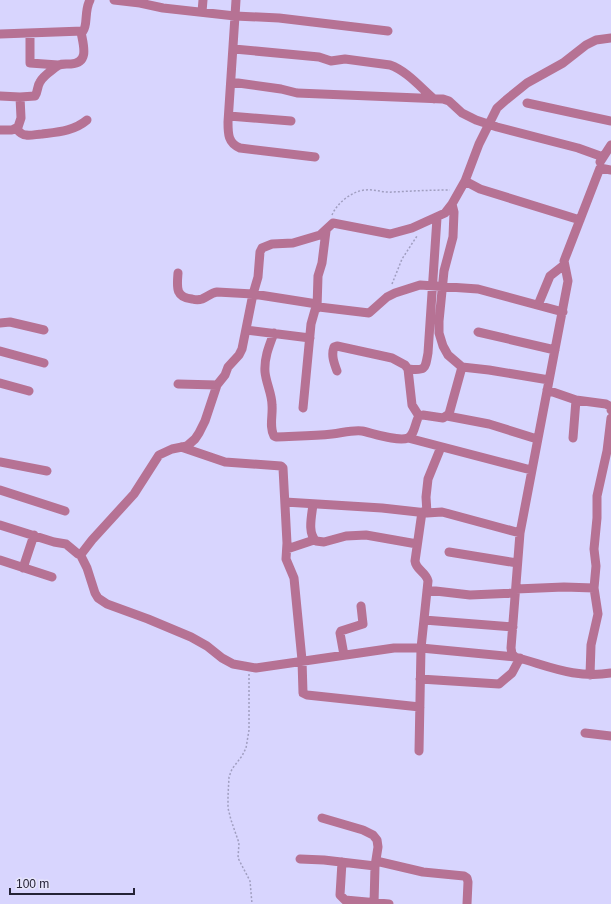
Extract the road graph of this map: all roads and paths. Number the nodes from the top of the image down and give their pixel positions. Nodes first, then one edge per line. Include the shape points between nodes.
1 (80, 0) edge
2 (90, 0) edge
3 (114, 0) edge
4 (203, 0) edge
5 (236, 0) edge
6 (86, 10) junction
7 (202, 12) junction
8 (235, 16) junction
9 (388, 31) dead end
10 (81, 32) junction
11 (30, 33) junction
12 (0, 34) edge
13 (611, 38) edge
14 (234, 49) junction
15 (58, 64) junction
16 (231, 82) junction
17 (0, 96) edge
18 (20, 96) junction
19 (434, 99) junction
20 (527, 103) dead end
21 (229, 116) junction
22 (87, 120) dead end
23 (291, 121) dead end
24 (611, 121) edge
25 (490, 124) junction
26 (16, 128) junction
27 (0, 130) edge
28 (611, 145) edge
29 (315, 157) dead end
30 (603, 157) junction
31 (600, 168) junction
32 (611, 170) edge
33 (465, 181) junction
34 (460, 191) junction
35 (452, 204) junction
36 (437, 218) junction
37 (580, 220) junction
38 (333, 223) junction
39 (424, 224) junction
40 (326, 231) junction
41 (564, 265) junction
42 (178, 273) dead end
43 (433, 285) junction
44 (442, 286) junction
45 (253, 294) junction
46 (387, 297) junction
47 (538, 305) junction
48 (317, 306) junction
49 (563, 312) junction
50 (0, 323) edge
51 (44, 330) dead end
52 (246, 330) junction
53 (478, 332) dead end
54 (274, 333) junction
55 (310, 338) junction
56 (555, 350) junction
57 (0, 351) edge
58 (44, 363) dead end
59 (462, 367) junction
60 (408, 370) junction
61 (337, 371) dead end
62 (0, 383) edge
63 (178, 384) dead end
64 (217, 385) junction
65 (548, 385) junction
66 (30, 391) dead end
67 (576, 400) junction
68 (303, 408) dead end
69 (611, 410) edge
70 (419, 416) junction
71 (447, 416) junction
72 (611, 418) edge
73 (408, 438) junction
74 (573, 438) dead end
75 (537, 439) junction
76 (181, 447) junction
77 (441, 447) junction
78 (0, 462) edge
79 (531, 470) junction
80 (47, 471) dead end
81 (0, 490) edge
82 (285, 502) junction
83 (313, 504) junction
84 (65, 511) dead end
85 (424, 513) junction
86 (0, 525) edge
87 (520, 533) junction
88 (34, 536) junction
89 (314, 540) junction
90 (418, 544) junction
91 (287, 549) junction
92 (449, 552) dead end
93 (80, 554) junction
94 (0, 560) edge
95 (517, 563) junction
96 (23, 568) junction
97 (52, 577) dead end
98 (594, 588) junction
99 (427, 590) junction
100 (516, 591) junction
101 (361, 606) dead end
102 (424, 620) junction
103 (512, 627) junction
104 (421, 648) junction
105 (344, 655) junction
106 (517, 658) junction
107 (302, 660) junction
108 (250, 667) junction
109 (611, 673) edge
110 (590, 675) junction
111 (420, 679) junction
112 (420, 708) junction
113 (584, 733) dead end
114 (611, 736) edge
115 (419, 751) dead end
116 (322, 818) dead end
117 (300, 859) dead end
118 (342, 862) junction
119 (375, 863) junction
120 (345, 900) junction
121 (374, 903) edge
122 (252, 904) edge
123 (335, 904) edge
124 (389, 904) edge
125 (467, 904) edge

1 - 6 street
2 - 6 street
3 - 7 street
4 - 7 street
5 - 8 street
6 - 10 street via 85,29
7 - 8 street
8 - 9 street via 279,18
8 - 14 street
10 - 11 street
10 - 15 street via 83,58 76,63
11 - 12 street
11 - 15 street via 30,63
13 - 25 street via 596,40 586,45 563,63 527,84 498,108
14 - 16 street
14 - 19 street via 319,57 331,61 348,59 390,65 405,73
15 - 18 street via 41,80 34,96
16 - 19 street via 297,93
16 - 21 street
17 - 18 street
18 - 26 street via 21,118
19 - 25 street via 449,101 462,113
20 - 24 street
21 - 23 street
21 - 29 street via 228,134 234,146
22 - 26 street via 72,129 27,136
25 - 30 street
25 - 33 street via 479,144
26 - 27 street
28 - 30 street
30 - 31 street
31 - 32 street
31 - 37 street
33 - 34 street
33 - 37 street via 480,189
34 - 35 street
34 - 38 path via 390,192 366,189 347,197 335,210
35 - 36 street
35 - 44 street via 453,237
36 - 39 street
36 - 43 street
37 - 41 street
38 - 39 street via 390,234
38 - 40 street
39 - 46 path via 402,259
40 - 45 street via 305,240 272,244 262,248
40 - 48 street via 318,276
41 - 47 street via 550,276
41 - 49 street via 568,281
42 - 45 street via 178,291 188,299 201,299 217,292
43 - 44 street
43 - 46 street via 408,288
43 - 60 street via 431,334 425,367 420,371
44 - 47 street via 478,289
44 - 59 street via 439,333 448,355
45 - 48 street
45 - 52 street
46 - 48 street via 369,313
47 - 49 street
48 - 55 street
49 - 56 street
50 - 51 street via 10,322
52 - 54 street
52 - 64 street via 241,352
53 - 56 street
54 - 55 street
54 - 73 street via 267,352 265,373 272,400 274,436 332,434 354,430 380,436
55 - 68 street
56 - 65 street
57 - 58 street
59 - 65 street via 489,370
59 - 71 street
60 - 61 street via 405,365 392,358 337,346 334,347 332,356
60 - 70 street via 412,404
62 - 66 street
63 - 64 street
64 - 76 street via 199,434 191,444
65 - 67 street
65 - 75 street
67 - 69 street via 606,404
67 - 74 street
70 - 71 street
70 - 73 street
71 - 75 street via 489,424
72 - 98 street via 597,496
73 - 77 street
75 - 79 street
76 - 82 street via 225,462 281,466
76 - 93 street via 159,455 134,494
77 - 79 street
77 - 85 street via 428,479
78 - 80 street
79 - 87 street
81 - 84 street
82 - 83 street
82 - 91 street
83 - 85 street
83 - 89 street via 311,529
85 - 87 street via 442,512
85 - 90 street
86 - 88 street
87 - 95 street
88 - 93 street via 66,544
88 - 96 street
89 - 90 street via 324,542 346,536 366,535
89 - 91 street
90 - 99 street via 415,564 426,576
91 - 107 street via 286,560 294,578
92 - 95 street
93 - 108 street via 95,593 107,604 191,637 229,663
94 - 96 street
95 - 100 street
96 - 97 street
98 - 100 street via 564,587
98 - 110 street via 598,614 591,645
99 - 100 street via 470,595
99 - 102 street
100 - 103 street
101 - 105 street via 363,624 341,631
102 - 103 street
102 - 104 street
103 - 106 street via 511,648 512,654
104 - 105 street via 394,648
104 - 106 street
104 - 111 street
105 - 107 street
106 - 110 street via 569,673
106 - 111 street via 512,672 499,684
107 - 108 street
107 - 112 street via 302,691 307,695
108 - 122 path via 249,730 242,756 232,769 228,808 239,843 238,858 250,881
109 - 110 street
111 - 112 street
112 - 115 street
113 - 114 street
116 - 119 street via 373,835 378,847
117 - 118 street
118 - 119 street
118 - 120 street via 340,896
119 - 121 street
119 - 125 street via 464,876 468,882
120 - 121 street
120 - 123 street
121 - 124 street

